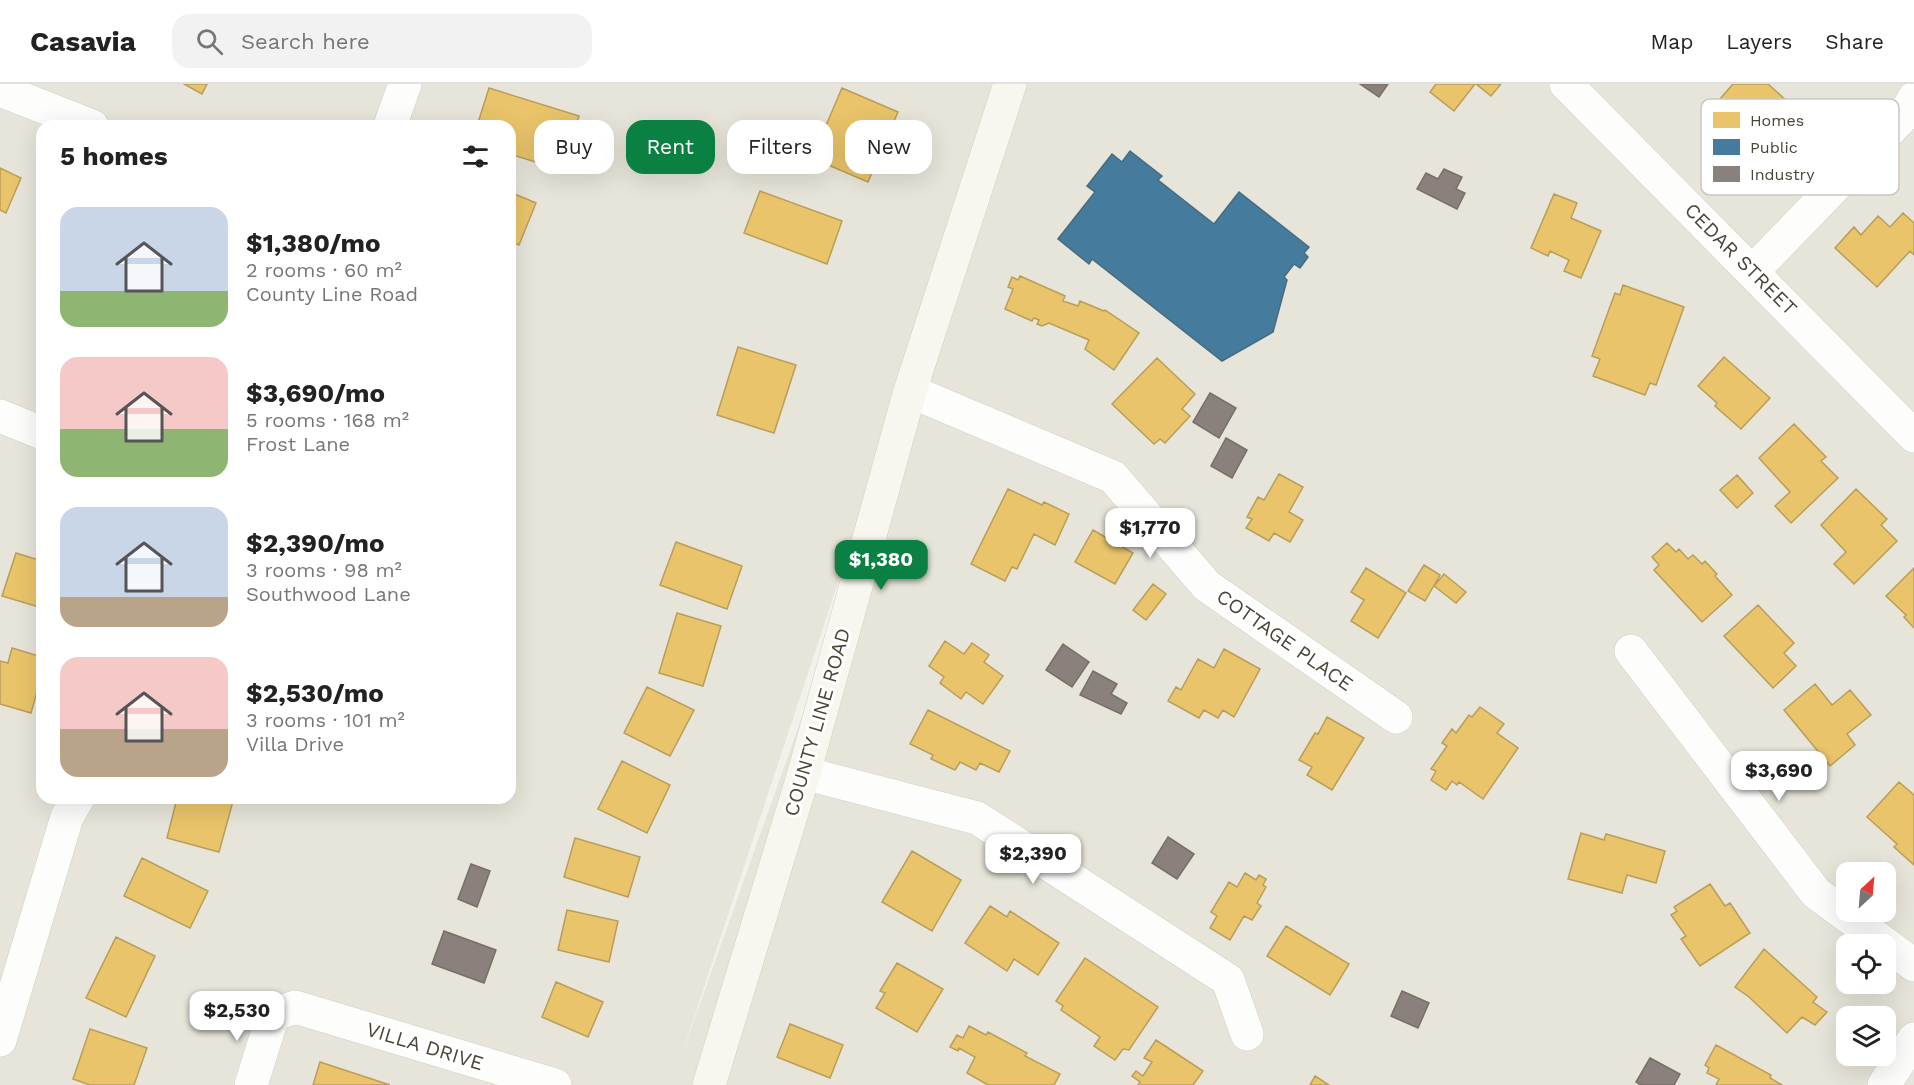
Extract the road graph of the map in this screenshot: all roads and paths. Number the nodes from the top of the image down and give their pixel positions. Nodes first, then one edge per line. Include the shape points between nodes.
1 (405, 84) edge
2 (1010, 84) edge
3 (1566, 84) edge
4 (0, 90) edge
5 (1914, 98) edge
6 (77, 120) edge
7 (392, 120) edge
8 (1899, 120) edge
9 (1827, 195) edge
10 (1753, 272) junction
11 (910, 391) junction
12 (0, 417) edge
13 (36, 431) edge
14 (1914, 436) edge
15 (1631, 651) dead end
16 (1396, 717) dead end
17 (804, 773) junction
18 (75, 804) edge
19 (1914, 965) edge
20 (1247, 1034) dead end
21 (1914, 1039) edge
22 (0, 1040) edge
23 (251, 1085) edge
24 (555, 1085) edge
25 (709, 1085) edge
26 (1884, 1085) edge

1 - 7 street
2 - 11 main road, COUNTY LINE ROAD
3 - 10 street, CEDAR STREET
4 - 6 street
5 - 8 street
9 - 10 street
10 - 14 street, CEDAR STREET
11 - 16 street, COTTAGE PLACE via 1113,477 1207,586
11 - 17 main road, COUNTY LINE ROAD
12 - 13 street
15 - 19 street via 1816,893
17 - 20 street via 977,818 1227,980
17 - 25 main road, COUNTY LINE ROAD
18 - 22 street via 67,817
21 - 26 street
23 - 24 street, VILLA DRIVE via 284,1011

